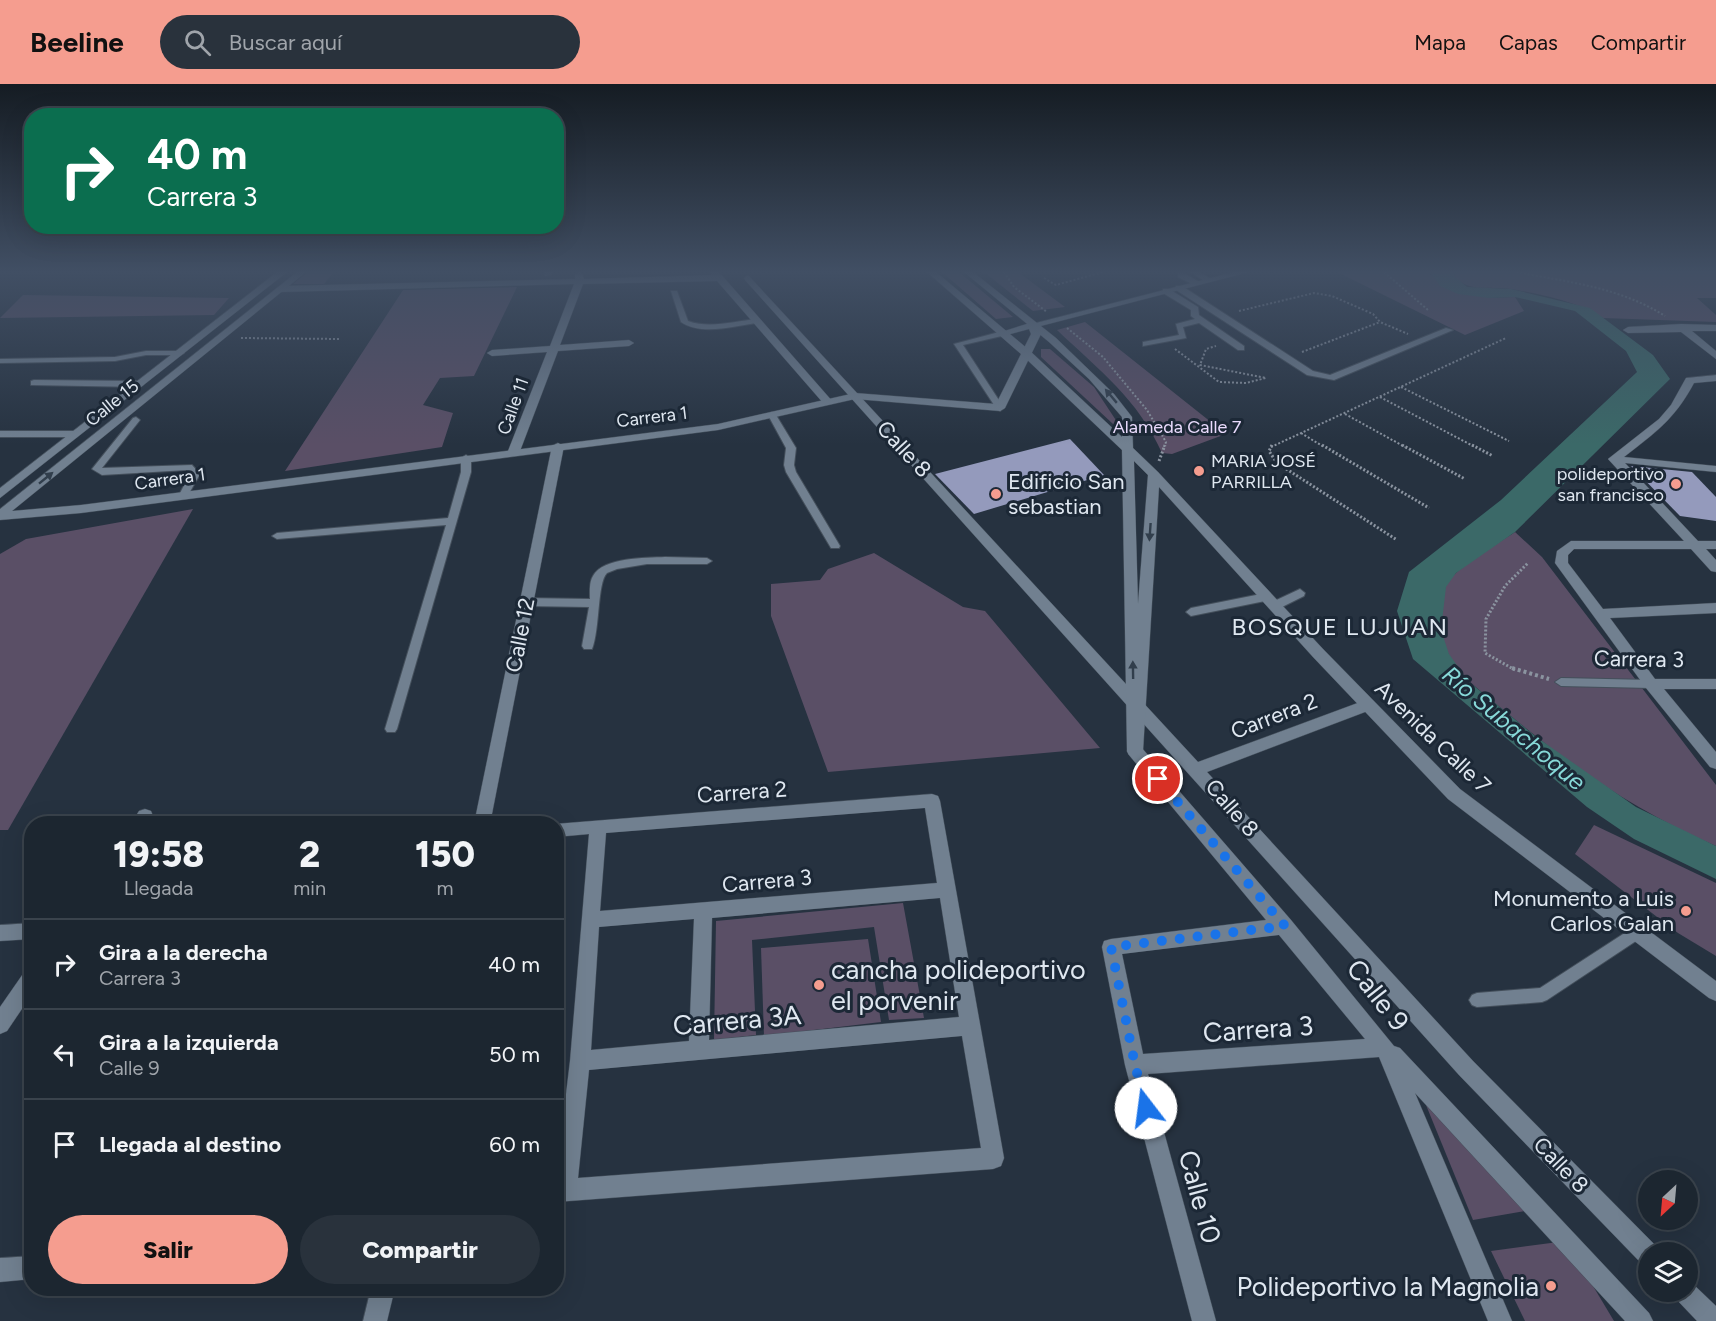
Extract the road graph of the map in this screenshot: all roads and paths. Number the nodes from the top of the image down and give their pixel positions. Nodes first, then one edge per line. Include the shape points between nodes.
1 (210, 330) edge
2 (229, 330) edge
3 (559, 330) edge
4 (765, 330) edge
5 (795, 330) edge
6 (999, 330) edge
7 (1016, 330) edge
8 (1035, 330) edge
9 (1039, 330) edge
10 (1181, 330) edge
11 (1214, 330) edge
12 (1244, 330) edge
13 (1360, 330) edge
14 (1399, 330) edge
15 (1449, 330) dead end
16 (1628, 330) dead end
17 (1633, 330) edge
18 (1683, 330) edge
19 (1003, 333) junction
20 (219, 338) junction
21 (1506, 338) dead end
22 (340, 339) dead end
23 (1163, 340) junction
24 (1231, 342) junction
25 (1417, 342) junction
26 (629, 343) dead end
27 (1146, 344) dead end
28 (1241, 348) dead end
29 (552, 349) junction
30 (1025, 352) junction
31 (180, 353) junction
32 (492, 353) dead end
33 (1716, 356) edge
34 (1287, 358) junction
35 (0, 361) edge
36 (1716, 378) edge
37 (34, 383) dead end
38 (140, 384) junction
39 (1401, 387) junction
40 (855, 396) junction
41 (1380, 397) junction
42 (121, 399) junction
43 (141, 401) junction
44 (828, 402) junction
45 (1000, 408) junction
46 (1345, 414) junction
47 (772, 415) junction
48 (136, 420) dead end
49 (1301, 433) junction
50 (0, 434) edge
51 (76, 434) junction
52 (1509, 441) dead end
53 (558, 446) junction
54 (514, 451) junction
55 (1493, 456) dead end
56 (466, 458) junction
57 (1614, 459) junction
58 (1716, 469) edge
59 (1154, 474) junction
60 (1465, 479) dead end
61 (0, 494) edge
62 (184, 495) junction
63 (1429, 508) dead end
64 (0, 516) edge
65 (452, 521) junction
66 (278, 536) dead end
67 (1397, 540) dead end
68 (1694, 544) junction
69 (1716, 545) edge
70 (835, 546) dead end
71 (707, 561) dead end
72 (1528, 563) dead end
73 (1716, 568) edge
74 (1300, 593) dead end
75 (1270, 601) junction
76 (526, 602) junction
77 (596, 603) junction
78 (1716, 608) edge
79 (1191, 612) dead end
80 (1600, 614) junction
81 (588, 646) dead end
82 (1561, 682) joint
83 (1651, 684) junction
84 (1716, 684) edge
85 (1368, 705) junction
86 (392, 729) dead end
87 (1135, 751) junction
88 (1716, 763) edge
89 (1197, 769) junction
90 (484, 816) edge
91 (598, 826) junction
92 (564, 829) edge
93 (947, 890) junction
94 (703, 910) junction
95 (591, 920) junction
96 (1285, 926) junction
97 (24, 932) edge
98 (1637, 932) junction
99 (0, 933) edge
100 (24, 989) edge
101 (1716, 992) edge
102 (1477, 1000) dead end
103 (0, 1024) edge
104 (970, 1026) junction
105 (1385, 1047) junction
106 (699, 1050) junction
107 (580, 1061) junction
108 (1135, 1065) junction
109 (564, 1170) edge
110 (564, 1191) edge
111 (1638, 1244) edge
112 (24, 1268) edge
113 (0, 1270) edge
114 (381, 1296) edge
115 (1695, 1302) edge
116 (375, 1321) edge
117 (1204, 1321) edge
118 (1500, 1321) edge
119 (1641, 1321) edge
120 (1714, 1321) edge

1 - 31 street, Calle 15
2 - 20 street, Calle 15
3 - 29 street, Calle 11
4 - 44 street
5 - 40 street, Calle 8
6 - 19 street, Avenida Calle 7
7 - 19 street
8 - 30 street via 1033,344
87 -> 9 street via 1127,417 1088,372
10 - 23 lane via 1184,336
11 - 24 lane
12 - 34 lane
13 - 34 path
14 - 25 path
15 - 25 lane
16 - 17 street
18 - 33 street
19 - 30 street, Avenida Calle 7
19 - 45 lane via 958,344
20 - 22 path
20 - 43 street, Calle 15
21 - 39 path
23 - 24 path via 1219,382 1246,383 1266,378 1200,365 1206,349
23 - 27 lane
24 - 28 lane
25 - 34 lane via 1331,378 1310,373
26 - 29 street
29 - 32 street
29 - 54 street, Calle 11
30 - 45 street
30 - 59 street, Avenida Calle 7
31 - 35 lane via 146,353 115,359
31 - 38 street, Calle 15
36 - 57 street via 1690,380 1670,414
37 - 38 lane
38 - 42 street, Calle 15
39 - 41 path
39 - 52 path
40 - 44 street, Carrera 1
40 - 45 street, Carrera 1
40 - 89 street, Calle 8
41 - 46 path
41 - 55 path
42 - 43 street
42 - 51 street, Calle 15
64 -> 43 street, Calle 15
44 - 47 street, Carrera 1
46 - 49 path
46 - 60 path
47 - 53 street, Carrera 1 via 718,427
47 - 70 lane via 791,448 791,472
48 - 62 lane via 97,469 102,472 189,467 195,474
49 - 63 path
49 - 67 path via 1272,445 1269,451 1277,463
50 - 51 lane
51 - 61 street, Calle 15
53 - 54 street, Carrera 1
53 - 76 street, Calle 12
54 - 56 street, Carrera 1
56 - 62 street, Carrera 1
56 - 65 lane via 466,472
57 - 58 street
57 - 68 street
59 - 75 street, Avenida Calle 7
59 -> 87 street
62 - 64 street, Carrera 1
65 - 66 lane
65 - 86 lane
68 - 69 street
68 - 73 street
68 - 80 street via 1571,545 1562,554 1562,563
71 - 77 lane via 639,562 602,569 596,578
72 - 82 path via 1505,586 1486,619 1485,653 1516,670
74 - 75 lane
75 - 79 lane
75 - 85 street, Avenida Calle 7
76 - 77 lane
76 - 90 street, Calle 12
77 - 81 lane
78 - 80 street
80 - 83 street
82 - 83 lane, Carrera 3
83 - 84 street, Carrera 3
83 - 88 street
85 - 89 street, Carrera 2
85 - 98 street, Avenida Calle 7 via 1454,794
87 - 96 street, Calle 9
89 - 111 street, Calle 8 via 1466,1068
91 - 92 street, Carrera 2
91 - 93 street, Carrera 2 via 932,801
91 - 95 street
93 - 94 street, Carrera 3
93 - 104 street
94 - 95 street, Carrera 3
94 - 106 street
95 - 107 street
96 - 105 street, Calle 9
96 - 108 street, Calle 10 via 1111,947
97 - 99 street
98 - 101 street, Avenida Calle 7
98 - 102 lane via 1542,995
100 - 103 street
104 - 106 street, Carrera 3A
104 - 110 street via 993,1158
105 - 108 street, Carrera 3
105 - 118 street, Calle 9
105 - 119 street
106 - 107 street, Carrera 3A
107 - 109 street
108 - 117 street, Calle 10
112 - 113 street
114 - 116 street
115 - 120 street

